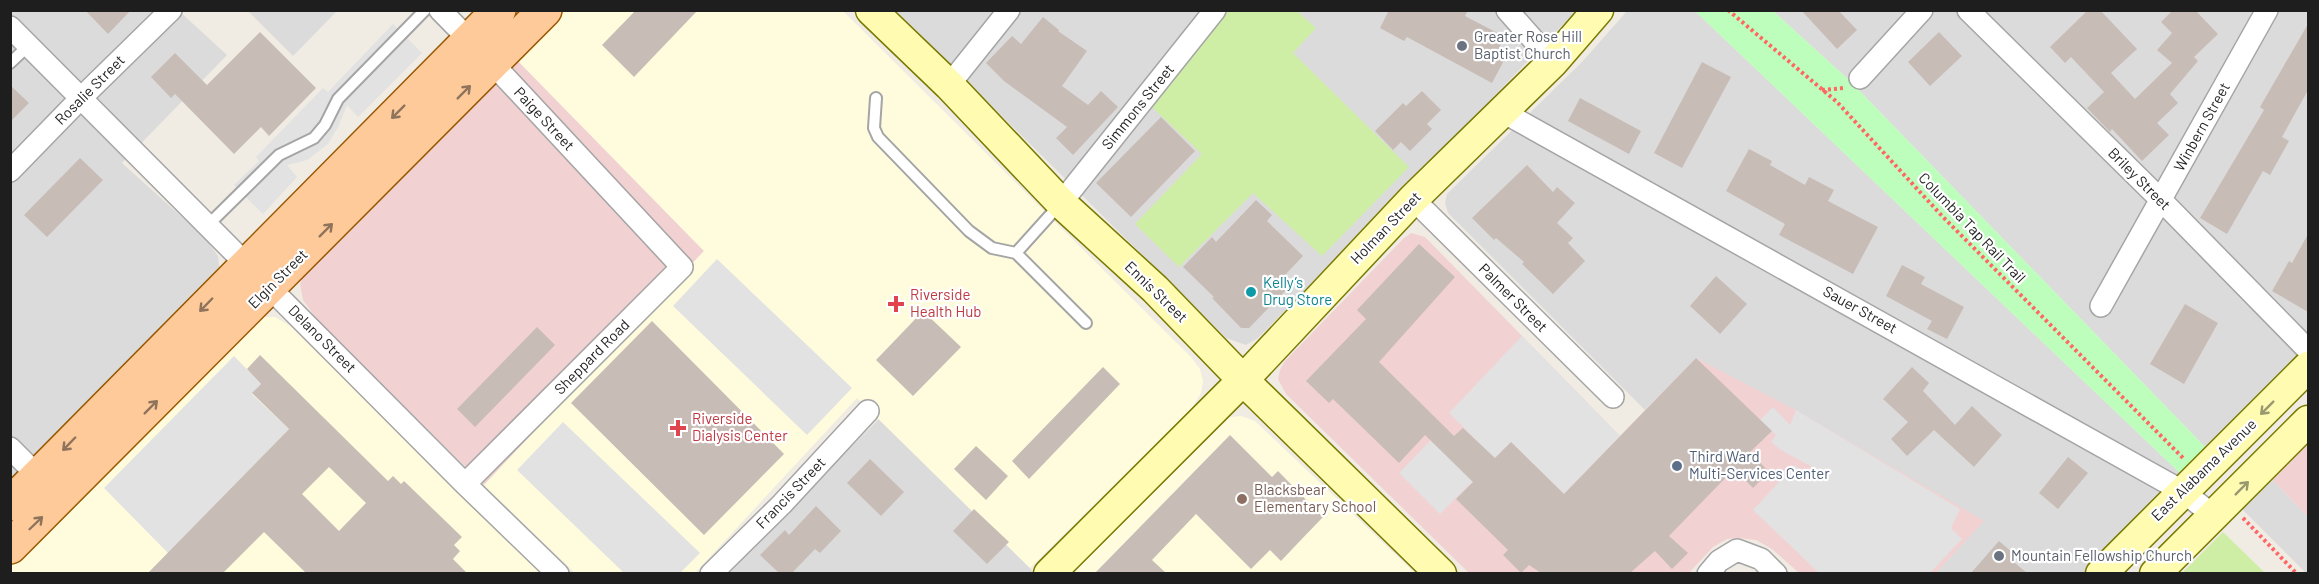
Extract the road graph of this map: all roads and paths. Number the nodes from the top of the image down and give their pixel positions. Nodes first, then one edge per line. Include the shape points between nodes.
1 (171, 10) edge
2 (425, 10) edge
3 (440, 10) edge
4 (499, 10) edge
5 (545, 10) edge
6 (871, 10) edge
7 (1009, 10) edge
8 (1215, 10) edge
9 (1506, 10) edge
10 (1598, 10) edge
11 (1728, 10) edge
12 (1922, 10) edge
13 (1968, 10) edge
14 (2267, 10) edge
15 (10, 27) edge
16 (470, 40) junction
17 (28, 45) junction
18 (1553, 62) junction
19 (10, 63) edge
20 (492, 63) junction
21 (1860, 78) dead end
22 (950, 85) junction
23 (81, 98) junction
24 (876, 98) dead end
25 (1503, 112) junction
26 (10, 171) edge
27 (1413, 199) junction
28 (2161, 200) junction
29 (1061, 203) junction
30 (208, 225) junction
31 (646, 229) joint
32 (1016, 253) junction
33 (247, 264) junction
34 (270, 286) junction
35 (2101, 306) dead end
36 (1086, 323) dead end
37 (2308, 350) edge
38 (2308, 367) edge
39 (1243, 380) junction
40 (1613, 397) dead end
41 (868, 411) dead end
42 (2308, 421) edge
43 (10, 448) edge
44 (2186, 478) junction
45 (465, 484) junction
46 (50, 487) junction
47 (10, 504) edge
48 (2225, 514) junction
49 (10, 547) edge
50 (1769, 566) edge
51 (558, 573) edge
52 (711, 573) edge
53 (1049, 573) edge
54 (1441, 573) edge
55 (1708, 573) edge
56 (2101, 573) edge
57 (2156, 573) edge
58 (2297, 573) edge

1 - 23 street, Rosalie Street
2 - 30 lane via 338,99 325,126 314,138 279,155
3 - 16 street, Paige Street
4 - 16 main road, Elgin Street
5 - 20 main road, Elgin Street
6 - 22 street, Ennis Street
7 - 22 street
8 - 29 street, Simmons Street
9 - 18 street
10 - 18 street, Holman Street
11 - 44 path, Columbia Tap Rail Trail via 1837,102
12 - 21 street
13 - 28 street, Briley Street
14 - 28 street, Winbern Street
15 - 17 street, Delano Street
16 - 20 street, Paige Street
16 -> 33 main road, Elgin Street
17 - 19 lane
17 - 23 street, Delano Street
18 - 25 street, Holman Street
20 - 31 street, Paige Street
34 -> 20 main road, Elgin Street
22 - 29 street, Ennis Street
23 - 26 street, Rosalie Street
23 - 30 street, Delano Street
24 - 32 lane via 874,128 878,137 969,231 992,248
25 - 27 street, Holman Street
25 - 44 street, Sauer Street
27 - 39 street, Holman Street
27 - 40 street, Palmer Street
28 - 35 street, Winbern Street
28 - 37 street, Briley Street
29 - 32 lane
29 - 39 street, Ennis Street via 1155,289
30 - 33 street, Delano Street
31 - 45 street, Sheppard Road via 682,267
32 - 36 lane
33 - 34 street, Delano Street
33 -> 46 main road, Elgin Street
34 - 45 street, Delano Street
46 -> 34 main road, Elgin Street
38 -> 44 street, East Alabama Avenue
39 - 53 street, Holman Street
39 - 54 street, Ennis Street
41 - 52 street, Francis Street
48 -> 42 street
43 - 46 street
44 - 48 street, Sauer Street
44 - 56 street, East Alabama Avenue
45 - 51 street, Delano Street
46 - 47 main road, Elgin Street
49 -> 46 main road, Elgin Street
48 - 57 street
48 - 58 path
50 - 55 street via 1737,550

